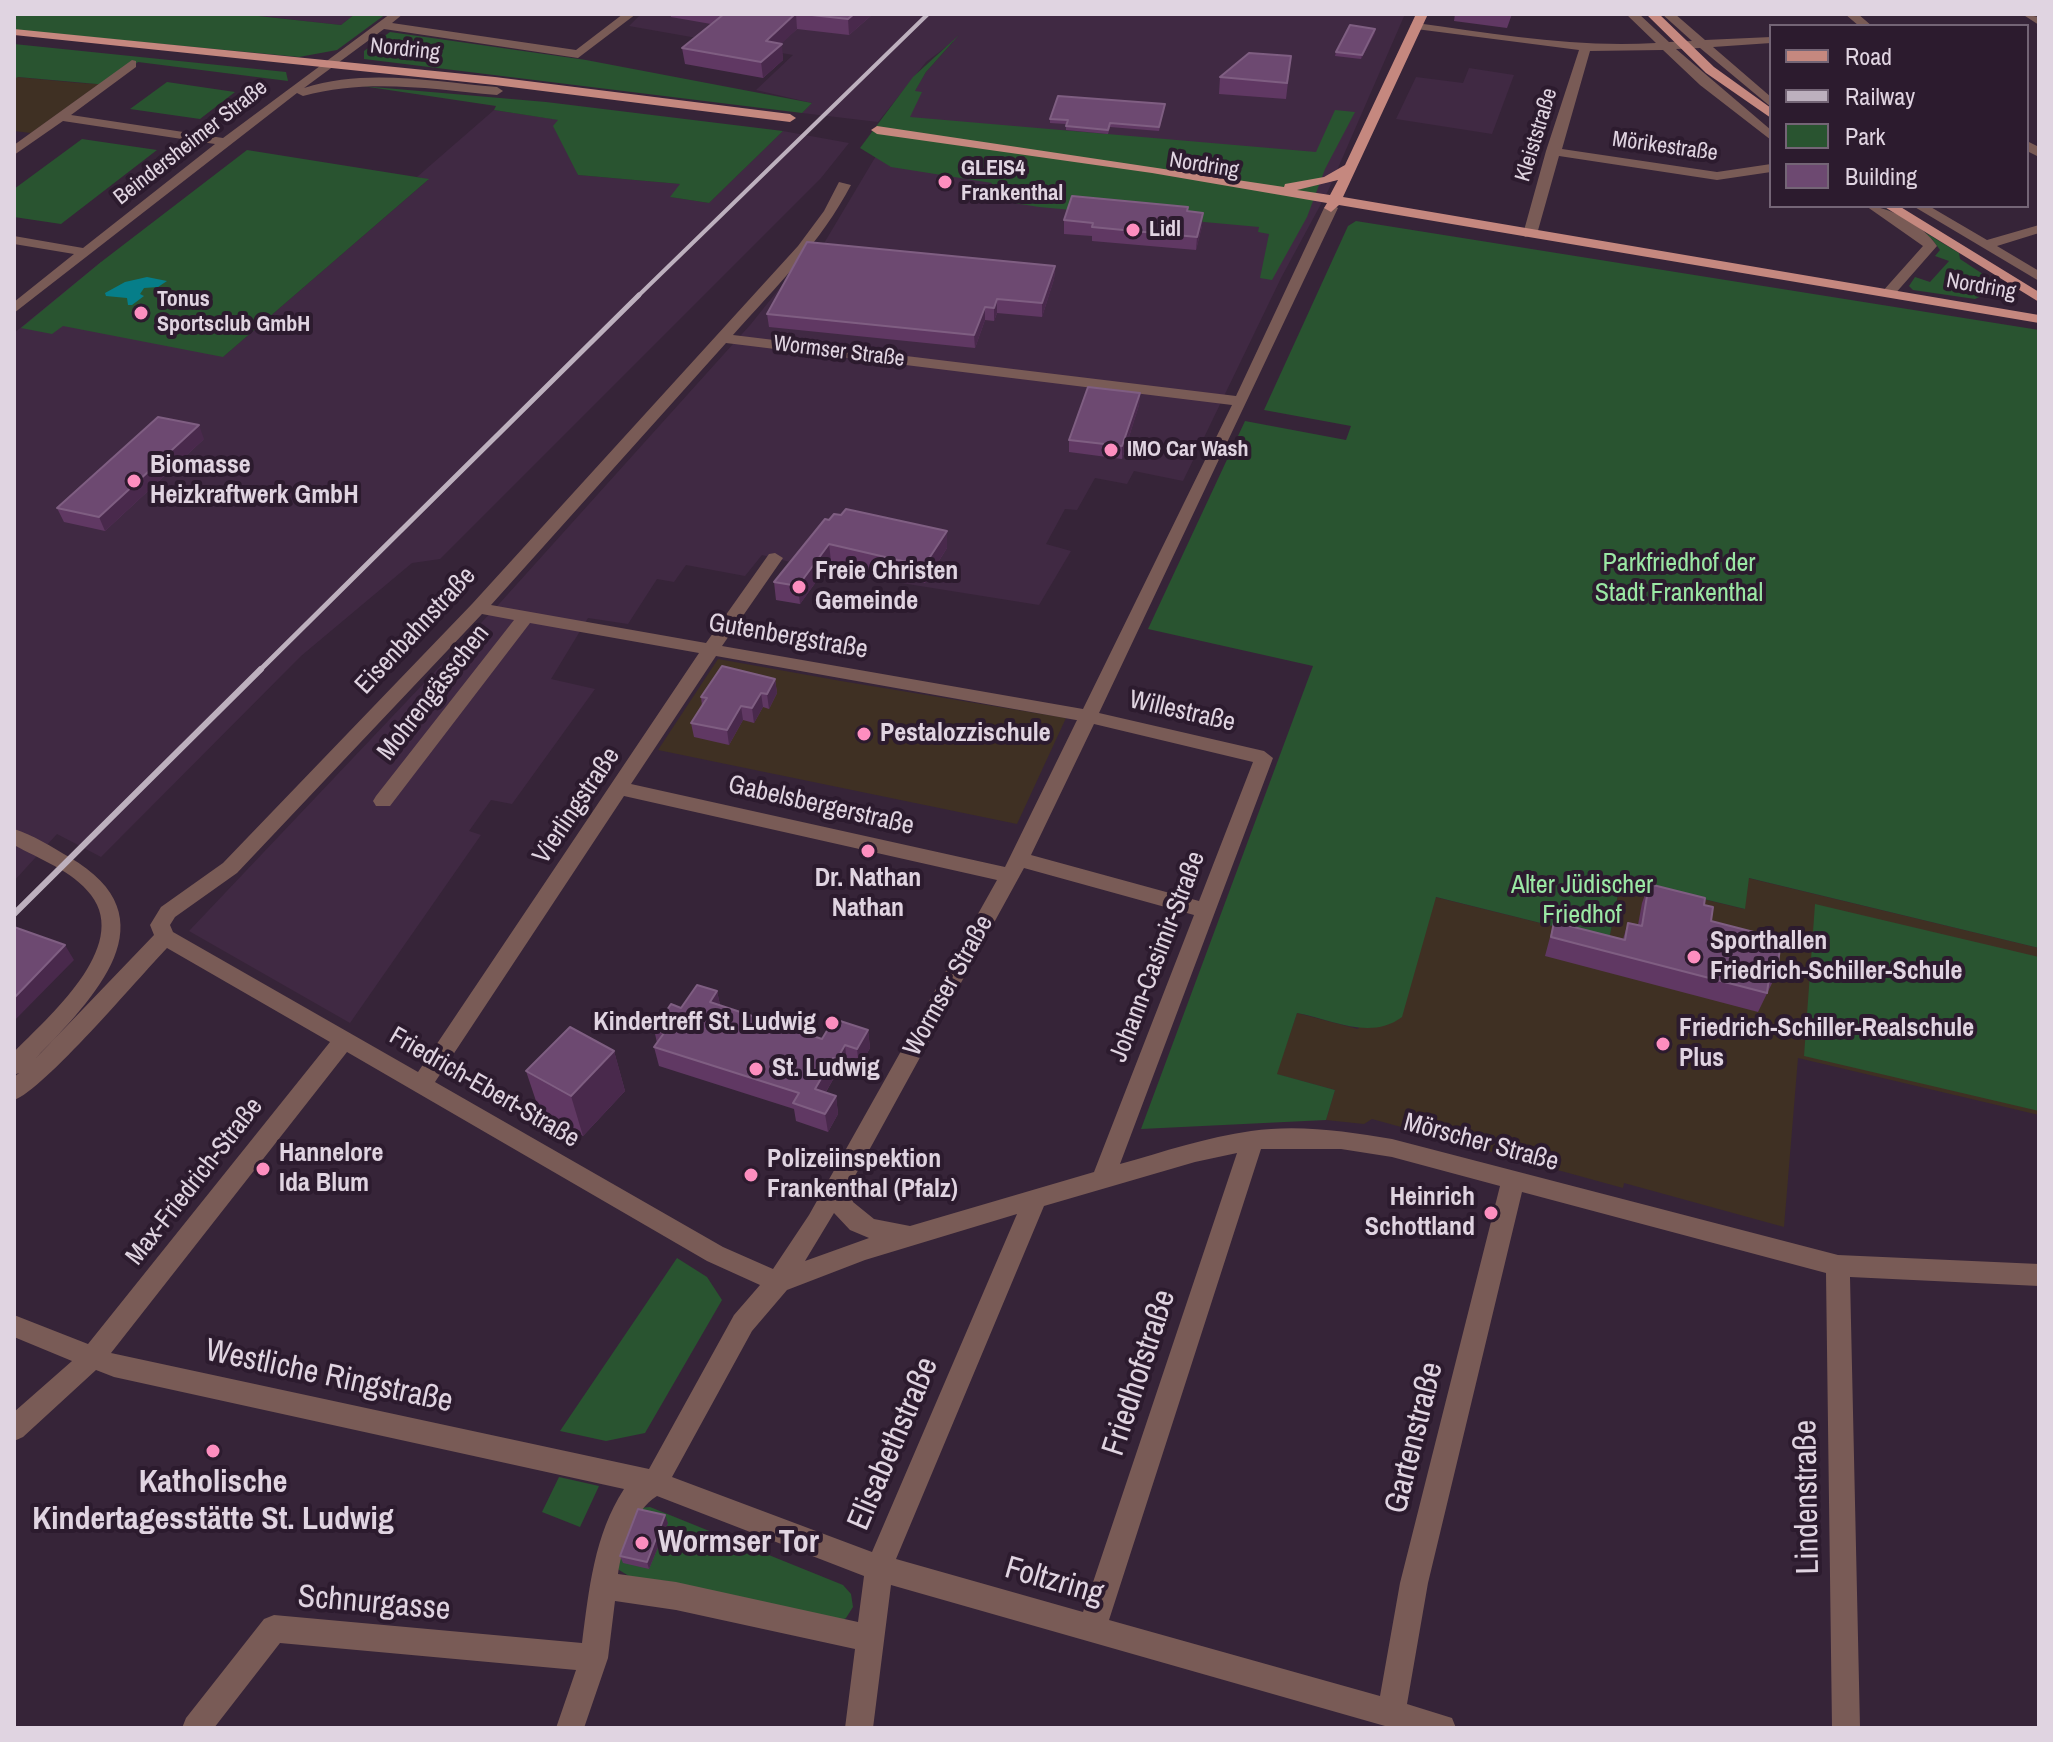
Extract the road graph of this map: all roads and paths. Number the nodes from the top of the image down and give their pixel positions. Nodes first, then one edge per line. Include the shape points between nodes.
1 (397, 14) edge
2 (630, 14) edge
3 (1422, 14) edge
4 (1632, 14) edge
5 (1652, 14) edge
6 (1668, 14) edge
7 (2028, 14) edge
8 (2039, 22) edge
9 (382, 25) junction
10 (1416, 26) junction
11 (14, 32) edge
12 (14, 40) edge
13 (1769, 40) edge
14 (1702, 46) junction
15 (1685, 47) junction
16 (1585, 48) junction
17 (1667, 48) junction
18 (132, 64) dead end
19 (326, 67) junction
20 (1730, 86) junction
21 (497, 91) junction
22 (1769, 101) edge
23 (270, 107) junction
24 (1769, 113) edge
25 (60, 117) junction
26 (1769, 122) edge
27 (1769, 134) edge
28 (226, 142) junction
29 (14, 151) edge
30 (1552, 151) junction
31 (1351, 166) junction
32 (1769, 168) edge
33 (844, 185) dead end
34 (1254, 186) junction
35 (1333, 204) junction
36 (1876, 208) edge
37 (1894, 208) edge
38 (1907, 208) edge
39 (1923, 208) edge
40 (2039, 229) edge
41 (1530, 234) junction
42 (14, 240) edge
43 (1985, 245) junction
44 (1964, 248) junction
45 (84, 252) junction
46 (1995, 272) junction
47 (2039, 277) edge
48 (2039, 286) edge
49 (1889, 292) junction
50 (1915, 297) junction
51 (2039, 298) edge
52 (1977, 303) junction
53 (14, 309) edge
54 (2039, 312) edge
55 (2039, 319) edge
56 (724, 338) junction
57 (1240, 401) junction
58 (775, 558) dead end
59 (478, 608) junction
60 (525, 617) junction
61 (711, 650) junction
62 (1089, 717) junction
63 (1264, 758) joint
64 (620, 788) junction
65 (383, 801) dead end
66 (14, 836) edge
67 (1015, 867) junction
68 (1206, 911) junction
69 (165, 937) junction
70 (344, 1040) junction
71 (14, 1066) edge
72 (422, 1084) junction
73 (14, 1091) edge
74 (1253, 1140) junction
75 (1104, 1177) junction
76 (1513, 1180) junction
77 (838, 1184) junction
78 (1036, 1198) junction
79 (912, 1235) junction
80 (1838, 1266) junction
81 (2039, 1275) edge
82 (778, 1282) junction
83 (14, 1326) edge
84 (91, 1359) junction
85 (14, 1429) edge
86 (655, 1483) junction
87 (879, 1568) junction
88 (604, 1586) junction
89 (1092, 1628) junction
90 (869, 1638) junction
91 (594, 1658) junction
92 (1391, 1713) junction
93 (196, 1728) edge
94 (570, 1728) edge
95 (859, 1728) edge
96 (1442, 1728) edge
97 (1846, 1728) edge

1 - 9 street, Beindersheimer Straße
2 - 9 street via 578,54
3 - 10 main road, Wormser Straße
4 - 17 street
5 - 15 main road
6 - 14 street
7 - 8 street
9 - 19 street, Beindersheimer Straße
10 - 16 street
10 - 31 main road, Wormser Straße
11 - 19 main road, Nordring
12 - 19 main road, Nordring
13 - 14 street
14 - 15 street
14 - 22 street
15 - 17 street
15 - 20 main road
16 - 17 street
16 - 30 street, Kleiststraße
17 - 27 street
18 - 25 street
19 - 21 main road, Nordring
19 - 21 main road, Nordring via 787,122
19 - 23 street, Beindersheimer Straße
20 - 24 main road
20 - 26 main road
21 - 23 street, Nordring via 337,82
23 - 28 street, Beindersheimer Straße
25 - 28 street
25 - 29 street
28 - 45 street, Beindersheimer Straße
30 - 32 street, Mörikestraße via 1717,176
30 - 41 street, Kleiststraße
31 - 34 main road via 1314,184
31 - 35 main road, Wormser Straße
33 - 56 street, Eisenbahnstraße via 803,249
34 - 35 main road, Nordring
34 - 35 main road, Nordring via 874,133
35 - 41 main road, Nordring via 1419,223
35 - 57 street, Wormser Straße
36 - 49 street, Nordring via 1926,240 1930,249
37 - 44 main road
38 - 44 main road
39 - 43 street, Nordring
40 - 43 street
41 - 49 main road, Nordring
42 - 45 street
43 - 47 street, Nordring
44 - 46 main road, Nordring
44 - 48 main road, Nordring
45 - 53 street, Beindersheimer Straße
46 - 51 main road, Nordring
46 - 52 main road via 2000,295
49 - 50 main road, Nordring
50 - 52 main road, Nordring
50 - 55 main road, Nordring
52 - 54 main road, Nordring
56 - 57 street, Wormser Straße
56 - 59 street, Eisenbahnstraße
57 - 62 street, Wormser Straße
58 - 61 street, Vierlingstraße
59 - 60 street, Gutenbergstraße
59 - 69 street, Eisenbahnstraße via 230,868 168,912 160,925
60 - 61 street, Gutenbergstraße
60 - 65 street, Mohrengässchen
61 - 62 street, Gutenbergstraße
61 - 64 street, Vierlingstraße
62 - 63 street, Willestraße
62 - 67 street, Wormser Straße
63 - 68 street, Johann-Casimir-Straße
64 - 67 street, Gabelsbergerstraße
64 - 72 street, Vierlingstraße
66 - 71 street via 88,881 109,904 114,931 88,986
67 - 68 street, Gabelsbergerstraße
67 - 77 street, Wormser Straße
68 - 75 street, Johann-Casimir-Straße
69 - 70 street, Friedrich-Ebert-Straße
69 - 73 street, Eisenbahnstraße
70 - 72 street, Friedrich-Ebert-Straße
70 - 84 street, Max-Friedrich-Straße
72 - 82 street, Friedrich-Ebert-Straße via 722,1258
74 - 75 street, Mörscher Straße
74 - 76 street, Mörscher Straße via 1341,1140
74 - 89 street, Friedhofstraße
75 - 78 street, Mörscher Straße
76 - 80 street, Mörscher Straße
76 - 92 street, Gartenstraße via 1414,1583
77 - 79 street, Mörscher Straße via 844,1212 858,1223
77 - 82 street, Wormser Straße
78 - 79 street, Mörscher Straße
78 - 87 street, Elisabethstraße
79 - 82 street, Mörscher Straße
80 - 81 street, Mörscher Straße
80 - 97 street, Lindenstraße
82 - 86 street, Wormser Straße via 743,1323
83 - 84 street, Westliche Ringstraße
84 - 85 street
84 - 86 street, Westliche Ringstraße
86 - 87 street, Foltzring
86 - 88 street, Wormser Straße via 635,1495 626,1509 606,1564
87 - 89 street, Foltzring
87 - 90 street, Elisabethstraße
88 - 90 street via 676,1596
88 - 91 street, Wormser Straße
89 - 92 street, Foltzring
90 - 95 street, Elisabethstraße
91 - 93 street, Schnurgasse via 274,1629
91 - 94 street, Wormser Straße
92 - 96 street, Foltzring

